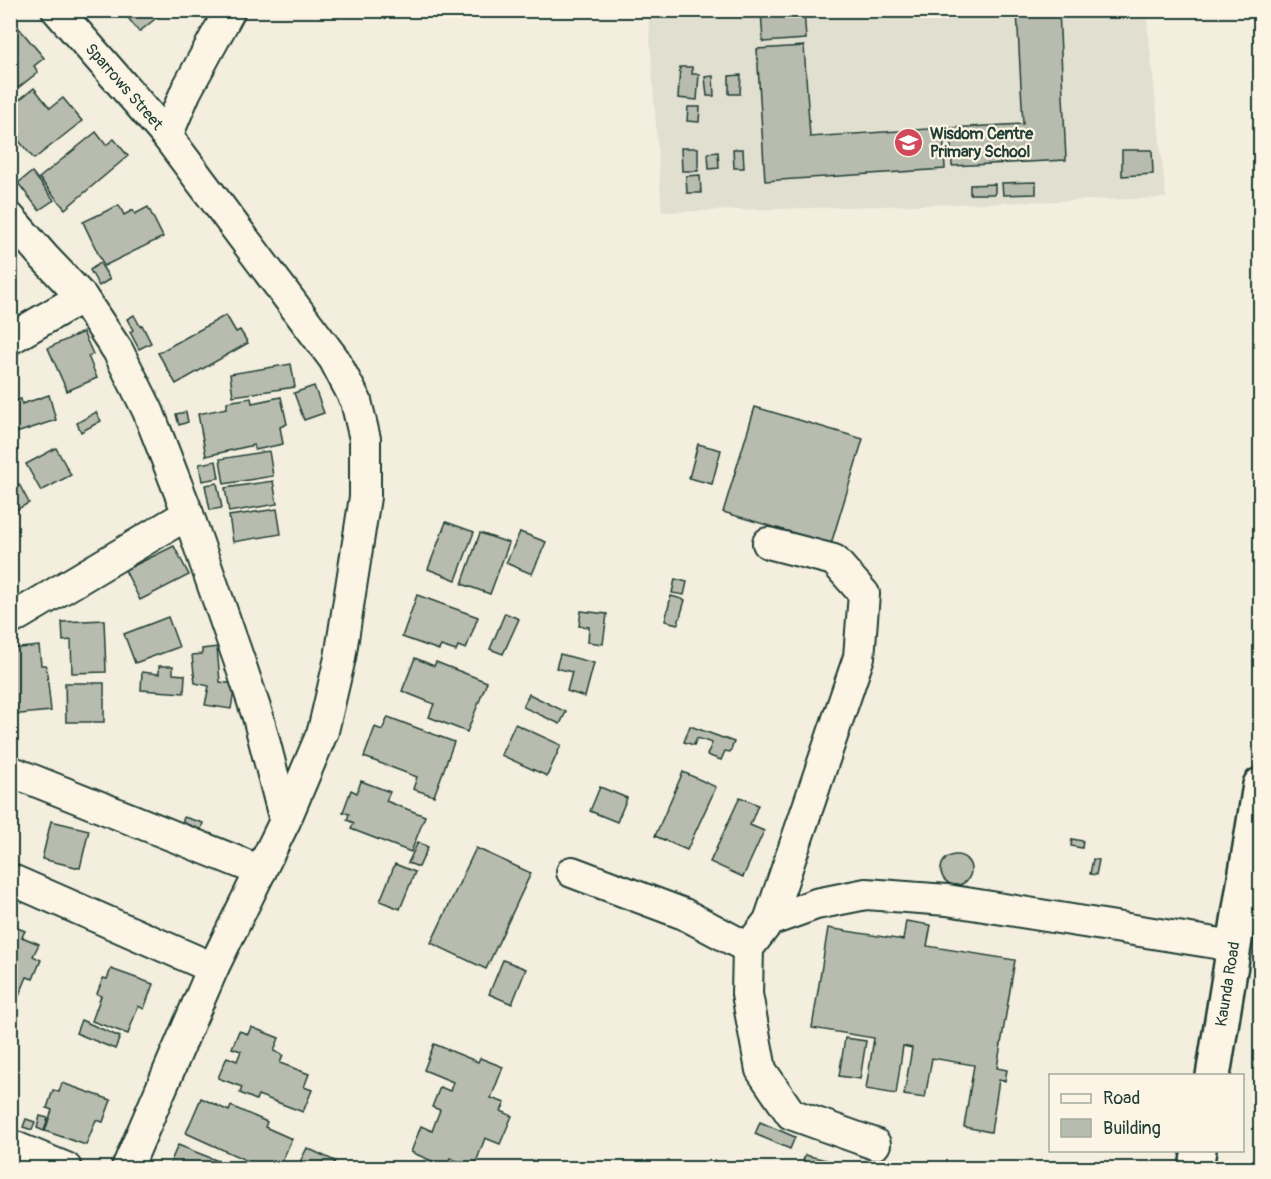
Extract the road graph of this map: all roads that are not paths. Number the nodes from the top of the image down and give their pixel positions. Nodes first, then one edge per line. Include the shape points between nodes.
1 (57, 10) edge
2 (230, 10) edge
3 (167, 136) junction
4 (10, 218) edge
5 (82, 297) junction
6 (10, 339) edge
7 (188, 514) junction
8 (768, 543) dead end
9 (10, 620) edge
10 (10, 771) edge
11 (1260, 785) edge
12 (285, 821) junction
13 (1258, 838) edge
14 (261, 871) junction
15 (572, 872) dead end
16 (10, 879) edge
17 (769, 921) junction
18 (1234, 946) junction
19 (748, 948) junction
20 (213, 968) junction
21 (1213, 1074) edge
22 (875, 1144) dead end
23 (10, 1145) edge
24 (1199, 1152) edge
25 (66, 1168) edge
26 (127, 1168) edge
27 (1196, 1168) edge

1 - 3 street, Sparrows Street
2 - 3 street via 186,91
3 - 12 street, Sparrows Street via 334,359 356,401 365,439 365,497 339,658 323,731
4 - 5 street
5 - 6 street
5 - 7 street via 118,351 148,411
7 - 9 street
7 - 12 street via 258,717
8 - 17 street via 834,560 864,594 859,657
10 - 14 street
11 - 13 main road, Kaunda Road
12 - 14 street, Sparrows Street
13 - 18 main road, Kaunda Road
14 - 20 street, Sparrows Street
15 - 19 street via 684,914
16 - 20 street
17 - 18 street via 816,904 866,894 947,900
17 - 19 street
18 - 21 main road, Kaunda Road
19 - 22 street via 747,994 761,1070 791,1114
20 - 26 street, Sparrows Street
23 - 25 street
24 - 27 main road

